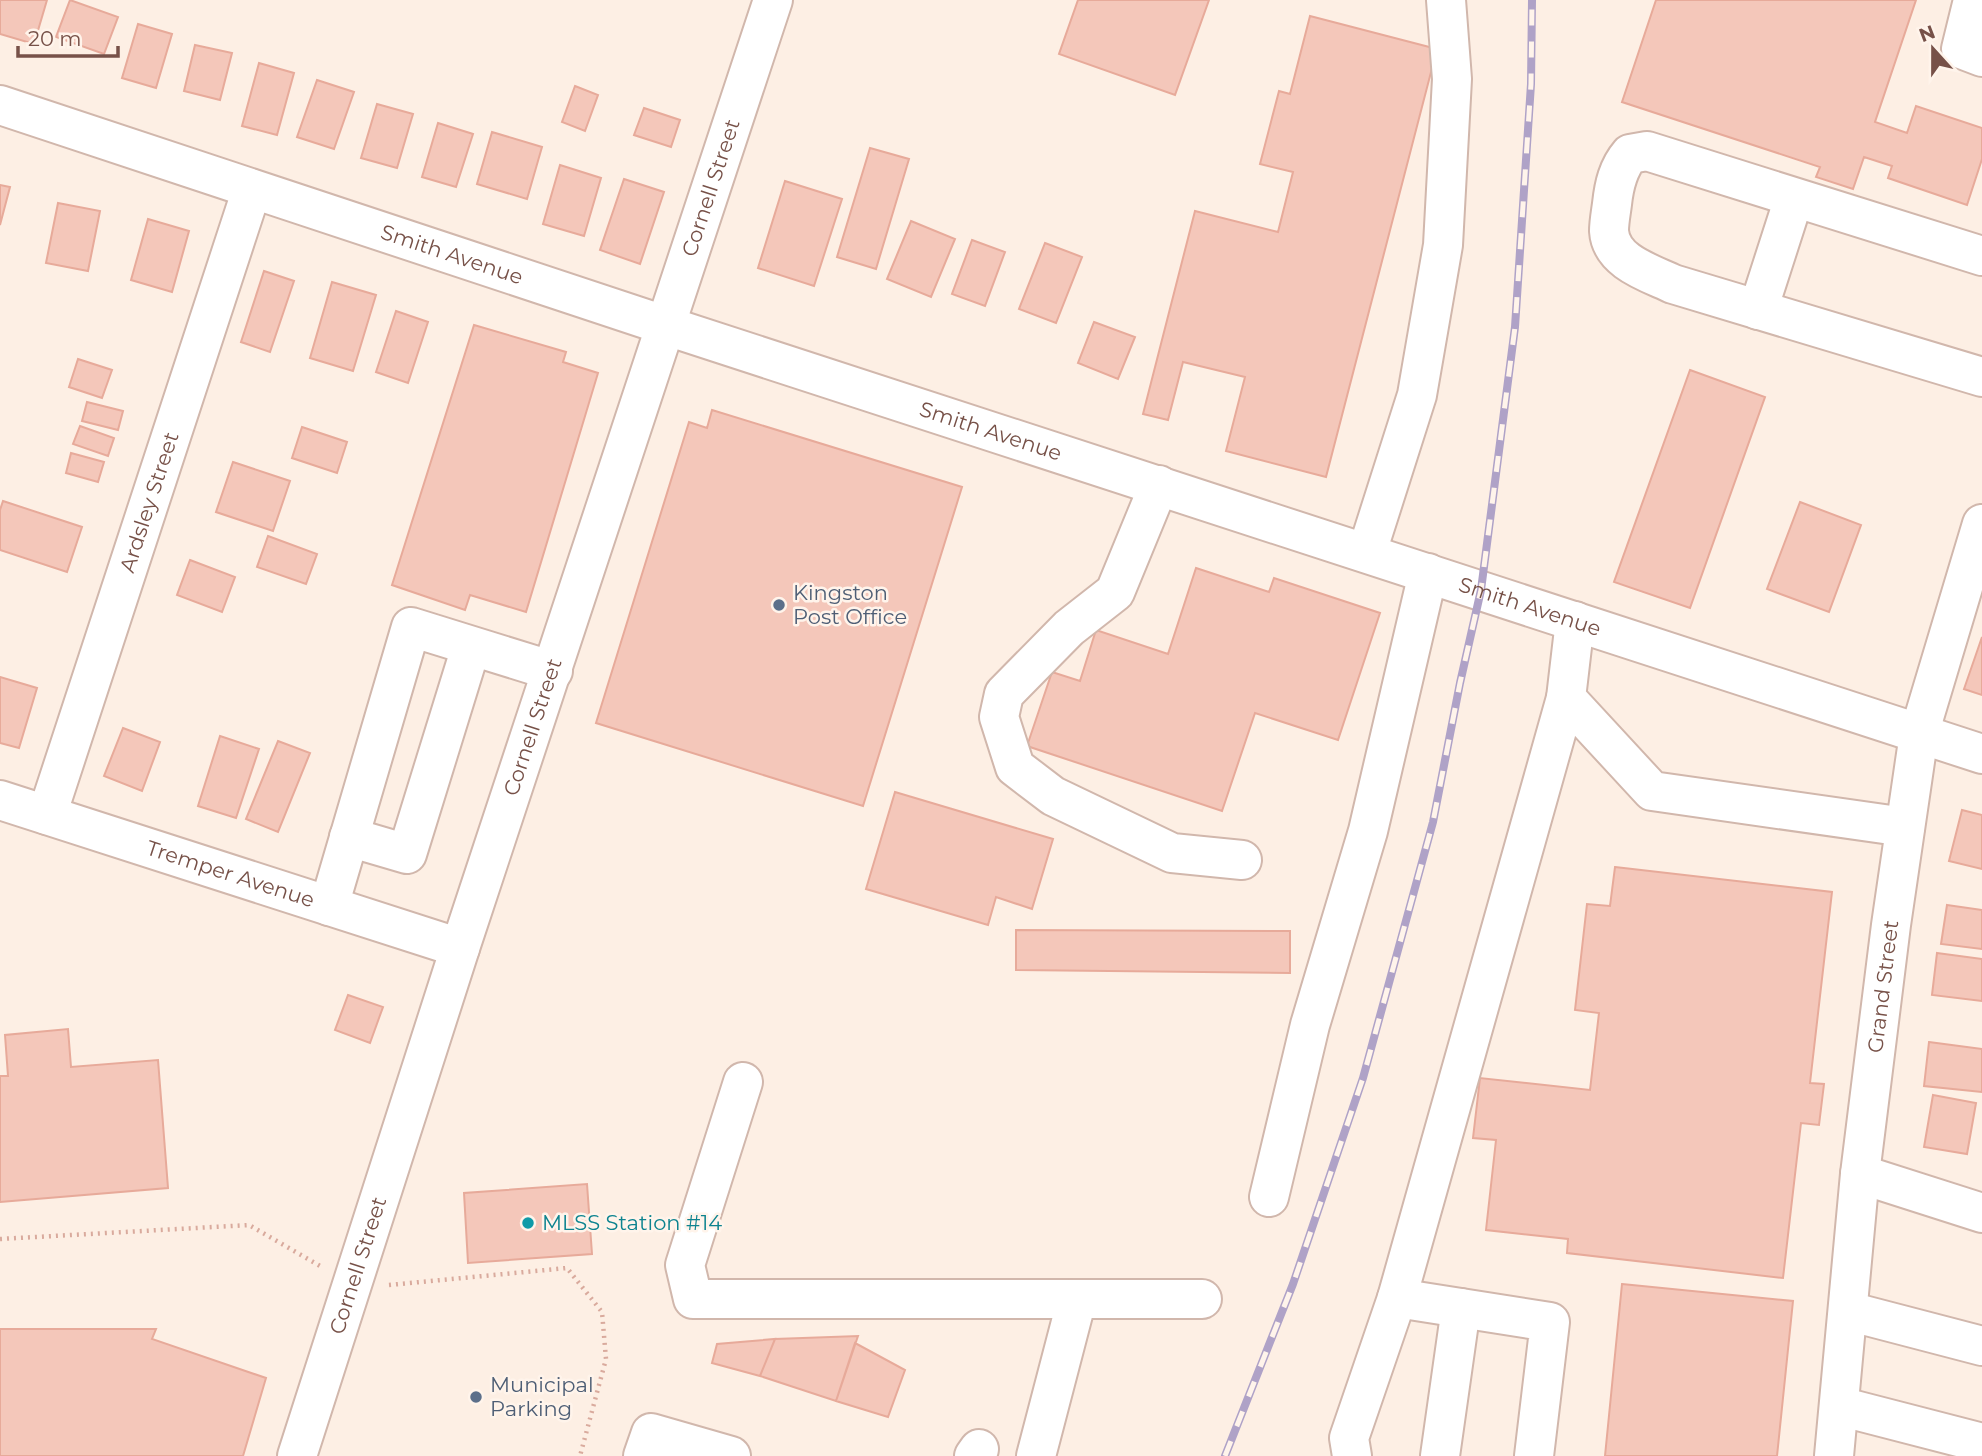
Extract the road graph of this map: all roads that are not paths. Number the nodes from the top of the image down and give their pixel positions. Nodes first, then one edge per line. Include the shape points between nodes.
1 (772, 0) edge
2 (1446, 0) edge
3 (1973, 0) edge
4 (1982, 57) edge
5 (0, 105) edge
6 (252, 189) junction
7 (1794, 198) junction
8 (1982, 256) edge
9 (1758, 310) junction
10 (667, 326) junction
11 (1982, 377) edge
12 (1159, 485) junction
13 (1982, 524) edge
14 (1367, 552) junction
15 (1428, 573) junction
16 (1575, 621) junction
17 (471, 647) junction
18 (553, 671) junction
19 (1566, 698) junction
20 (1919, 734) junction
21 (1982, 754) edge
22 (0, 800) edge
23 (47, 816) junction
24 (1905, 827) junction
25 (349, 837) junction
26 (1242, 860) dead end
27 (329, 906) junction
28 (460, 948) junction
29 (743, 1082) dead end
30 (1860, 1174) junction
31 (1269, 1197) dead end
32 (1982, 1213) edge
33 (1397, 1297) junction
34 (1077, 1299) junction
35 (1202, 1299) dead end
36 (1461, 1308) junction
37 (1848, 1311) junction
38 (1982, 1346) edge
39 (1839, 1406) junction
40 (1982, 1443) edge
41 (647, 1445) edge
42 (297, 1456) edge
43 (731, 1456) edge
44 (1036, 1456) edge
45 (1352, 1456) edge
46 (1440, 1456) edge
47 (1534, 1456) edge
48 (1834, 1456) edge

1 - 10 street, Cornell Street
2 - 14 street via 1452,79 1443,245 1417,395
3 - 4 street via 1961,49
5 - 6 street, Smith Avenue
6 - 10 street, Smith Avenue
6 - 23 street, Ardsley Street
7 - 8 street
7 - 9 street
7 - 9 street via 1647,151 1630,154 1615,184 1609,233 1629,264 1673,284
9 - 11 street
10 - 12 street, Smith Avenue
10 - 18 street, Cornell Street
12 - 14 street, Smith Avenue
12 - 26 street via 1115,592 1069,628 1004,694 999,716 1015,767 1053,796 1172,853
13 - 20 street, Grand Street
14 - 15 street, Smith Avenue
15 - 16 street, Smith Avenue
15 - 31 street via 1368,831 1310,1025
16 - 19 street
16 - 20 street, Smith Avenue
17 - 18 street
17 - 25 street via 407,854
17 - 25 street via 411,627
18 - 28 street, Cornell Street
19 - 24 street via 1651,792
19 - 33 street
20 - 21 street, Smith Avenue
20 - 24 street, Grand Street
22 - 23 street, Tremper Avenue
23 - 27 street, Tremper Avenue
24 - 30 street, Grand Street
25 - 27 street
27 - 28 street, Tremper Avenue
28 - 42 street, Cornell Street
29 - 34 street via 685,1265 693,1298
30 - 32 street
30 - 37 street, Grand Street
33 - 36 street
33 - 45 street via 1349,1438
34 - 35 street
34 - 44 street
36 - 46 street
36 - 47 street via 1550,1322
37 - 38 street
37 - 39 street, Grand Street
39 - 40 street
39 - 48 street, Grand Street
41 - 43 street

